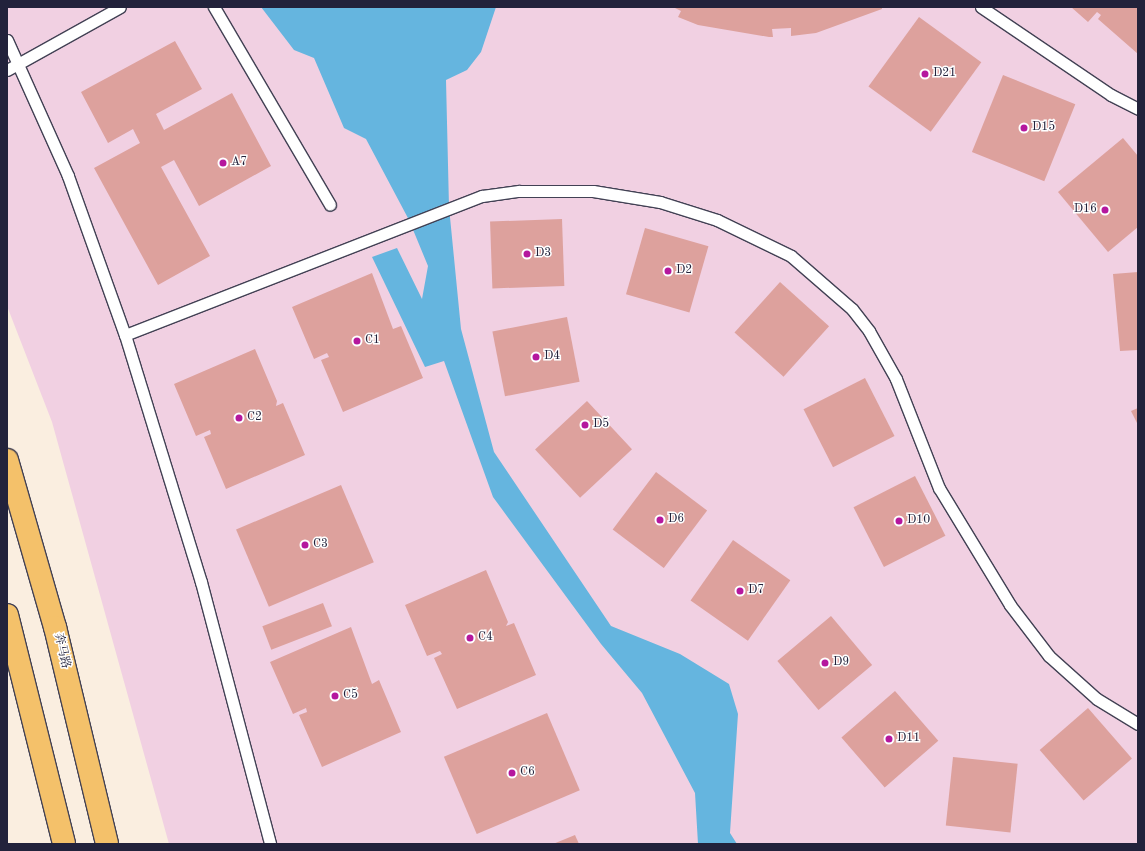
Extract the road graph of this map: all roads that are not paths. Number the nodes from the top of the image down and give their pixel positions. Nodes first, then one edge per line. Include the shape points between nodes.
1 (120, 7) edge
2 (214, 7) edge
3 (981, 7) edge
4 (7, 40) edge
5 (19, 63) junction
6 (7, 70) edge
7 (1138, 109) edge
8 (330, 206) dead end
9 (125, 335) junction
10 (7, 460) edge
11 (7, 615) edge
12 (1138, 724) edge
13 (64, 844) edge
14 (107, 844) edge
15 (270, 844) edge

1 - 5 lane
2 - 8 lane
3 - 7 lane via 1111,95
4 - 5 lane
5 - 6 lane
5 - 9 lane via 68,176
9 - 12 lane via 482,196 556,190 593,191 660,202 717,220 769,243 813,272 852,309 884,354 912,414 939,488 1010,605 1049,656 1096,699
9 - 15 lane via 201,582
10 - 14 main road, 奔马路 via 55,627
11 - 13 main road

